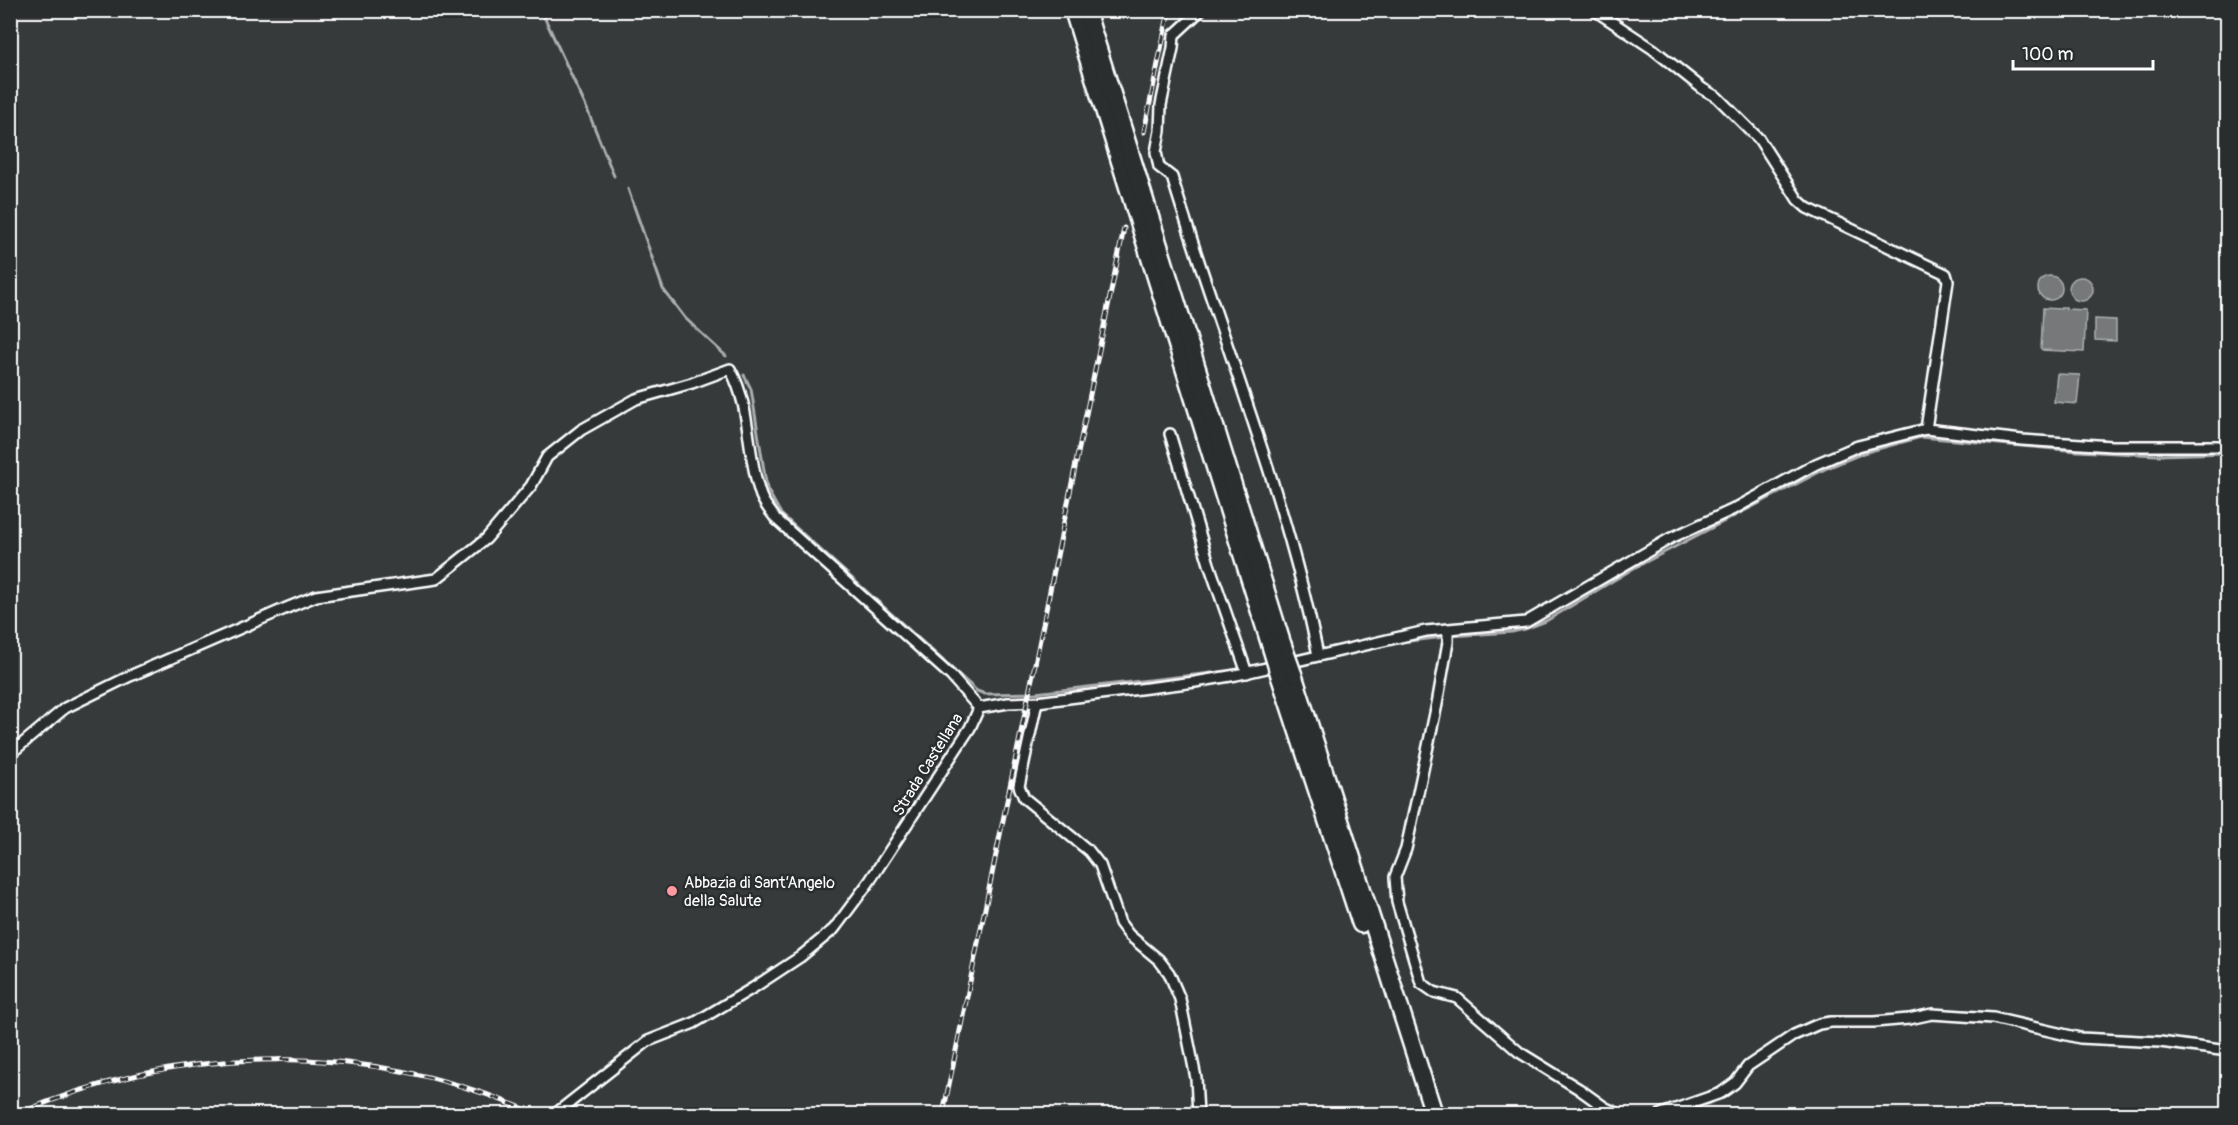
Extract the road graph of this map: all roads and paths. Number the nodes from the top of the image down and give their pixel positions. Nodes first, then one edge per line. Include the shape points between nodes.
1 (1073, 10) edge
2 (1086, 10) edge
3 (1201, 10) edge
4 (1594, 10) edge
5 (1926, 429) junction
6 (1170, 434) dead end
7 (2228, 446) edge
8 (1448, 630) junction
9 (1276, 643) junction
10 (1318, 655) junction
11 (1247, 673) junction
12 (1286, 675) junction
13 (1037, 702) junction
14 (979, 708) junction
15 (10, 754) edge
16 (2228, 1051) edge
17 (555, 1114) edge
18 (1198, 1114) edge
19 (1422, 1114) edge
20 (1434, 1114) edge
21 (1619, 1114) edge
22 (1660, 1114) edge

1 - 9 highway
2 - 9 highway
3 - 10 street via 1174,35 1156,152 1159,167 1172,177 1247,405 1287,530
4 - 5 street via 1717,97 1759,139 1806,208 1946,274
5 - 7 street via 2112,446
5 - 8 street, Strada Castellana via 1858,446 1816,464 1671,538 1526,622
6 - 11 street
8 - 10 street, Strada Castellana via 1426,631
8 - 21 street via 1406,849 1395,877 1397,903 1421,983 1434,992 1457,998 1519,1052
9 - 12 highway, bridge
10 - 11 street, Strada Castellana
11 - 13 street, Strada Castellana
12 - 19 highway
12 - 20 highway
13 - 14 street, Strada Castellana
13 - 18 street via 1019,786 1024,798 1089,851 1100,865 1120,923 1169,974 1180,999 1196,1078
14 - 15 street via 951,676 776,519 761,498 748,425 730,369 636,399 581,430 547,457 531,486 486,539 436,579 316,596 298,603 65,708
14 - 17 street, Strada Castellana via 870,882 834,929 753,988 694,1023 648,1041
16 - 22 street via 2160,1042 2080,1038 1993,1018 1932,1014 1886,1021 1831,1022 1794,1035 1748,1066 1721,1093

